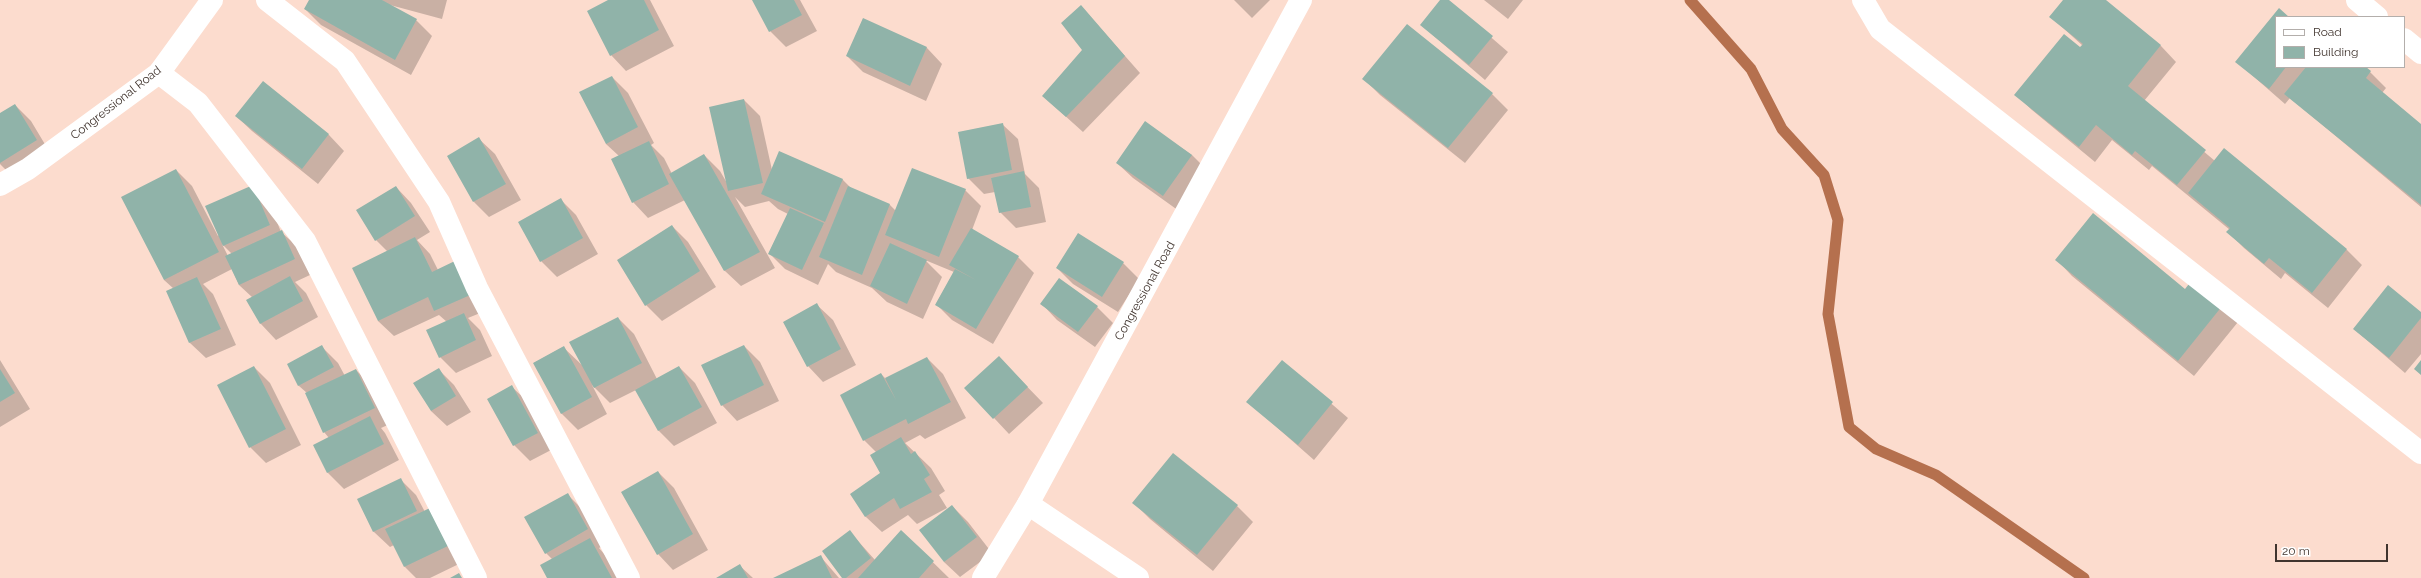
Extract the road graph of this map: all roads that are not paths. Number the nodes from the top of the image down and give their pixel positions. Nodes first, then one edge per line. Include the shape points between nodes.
1 (212, 0) edge
2 (267, 0) edge
3 (1301, 0) edge
4 (1863, 0) edge
5 (2357, 0) edge
6 (2377, 16) edge
7 (2405, 40) edge
8 (2421, 53) edge
9 (159, 73) junction
10 (0, 185) edge
11 (2421, 453) edge
12 (1028, 504) junction
13 (476, 578) edge
14 (629, 578) edge
15 (983, 578) edge
16 (1138, 578) edge

1 - 9 street, Congressional Road
2 - 14 street via 346,61 439,202 477,288
3 - 12 street, Congressional Road
4 - 11 street via 1880,29
5 - 6 street
7 - 8 street
9 - 10 street, Congressional Road via 28,169
9 - 13 street via 198,103 305,241
12 - 15 street, Congressional Road
12 - 16 street

